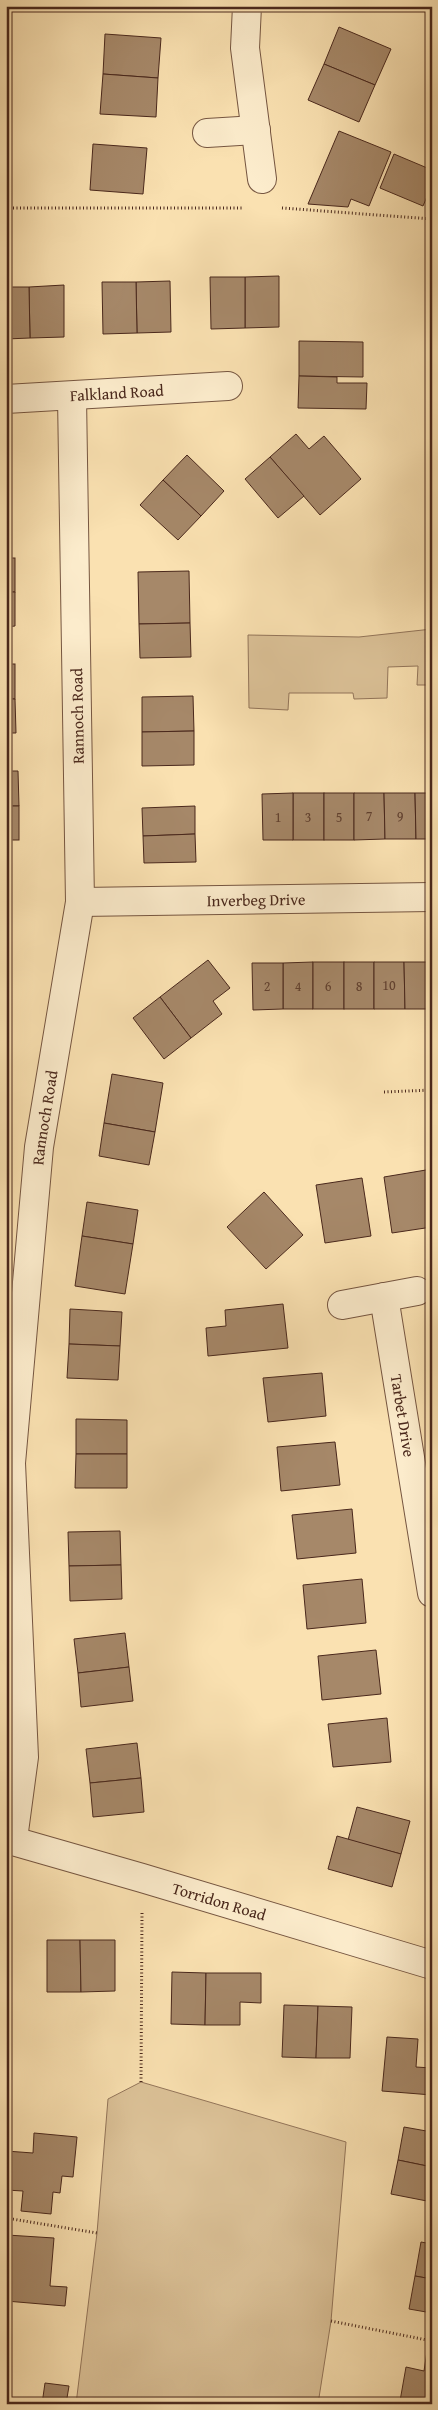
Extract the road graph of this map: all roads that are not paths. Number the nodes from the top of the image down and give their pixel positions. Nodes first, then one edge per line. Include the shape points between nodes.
1 (247, 6) edge
2 (256, 130) junction
3 (207, 133) dead end
4 (262, 179) dead end
5 (228, 386) dead end
6 (72, 397) junction
7 (6, 399) edge
8 (432, 897) edge
9 (80, 902) junction
10 (417, 1291) dead end
11 (384, 1297) junction
12 (342, 1305) dead end
13 (432, 1593) edge
14 (9, 1839) edge
15 (432, 1965) edge

1 - 2 street via 245,48
2 - 3 street
2 - 4 street
5 - 6 street, Falkland Road
6 - 7 street, Falkland Road
6 - 9 street, Rannoch Road
8 - 9 street, Inverbeg Drive
9 - 14 street, Rannoch Road via 39,1147 11,1463 24,1757
10 - 11 street
11 - 12 street
11 - 13 street, Tarbet Drive
14 - 15 street, Torridon Road

